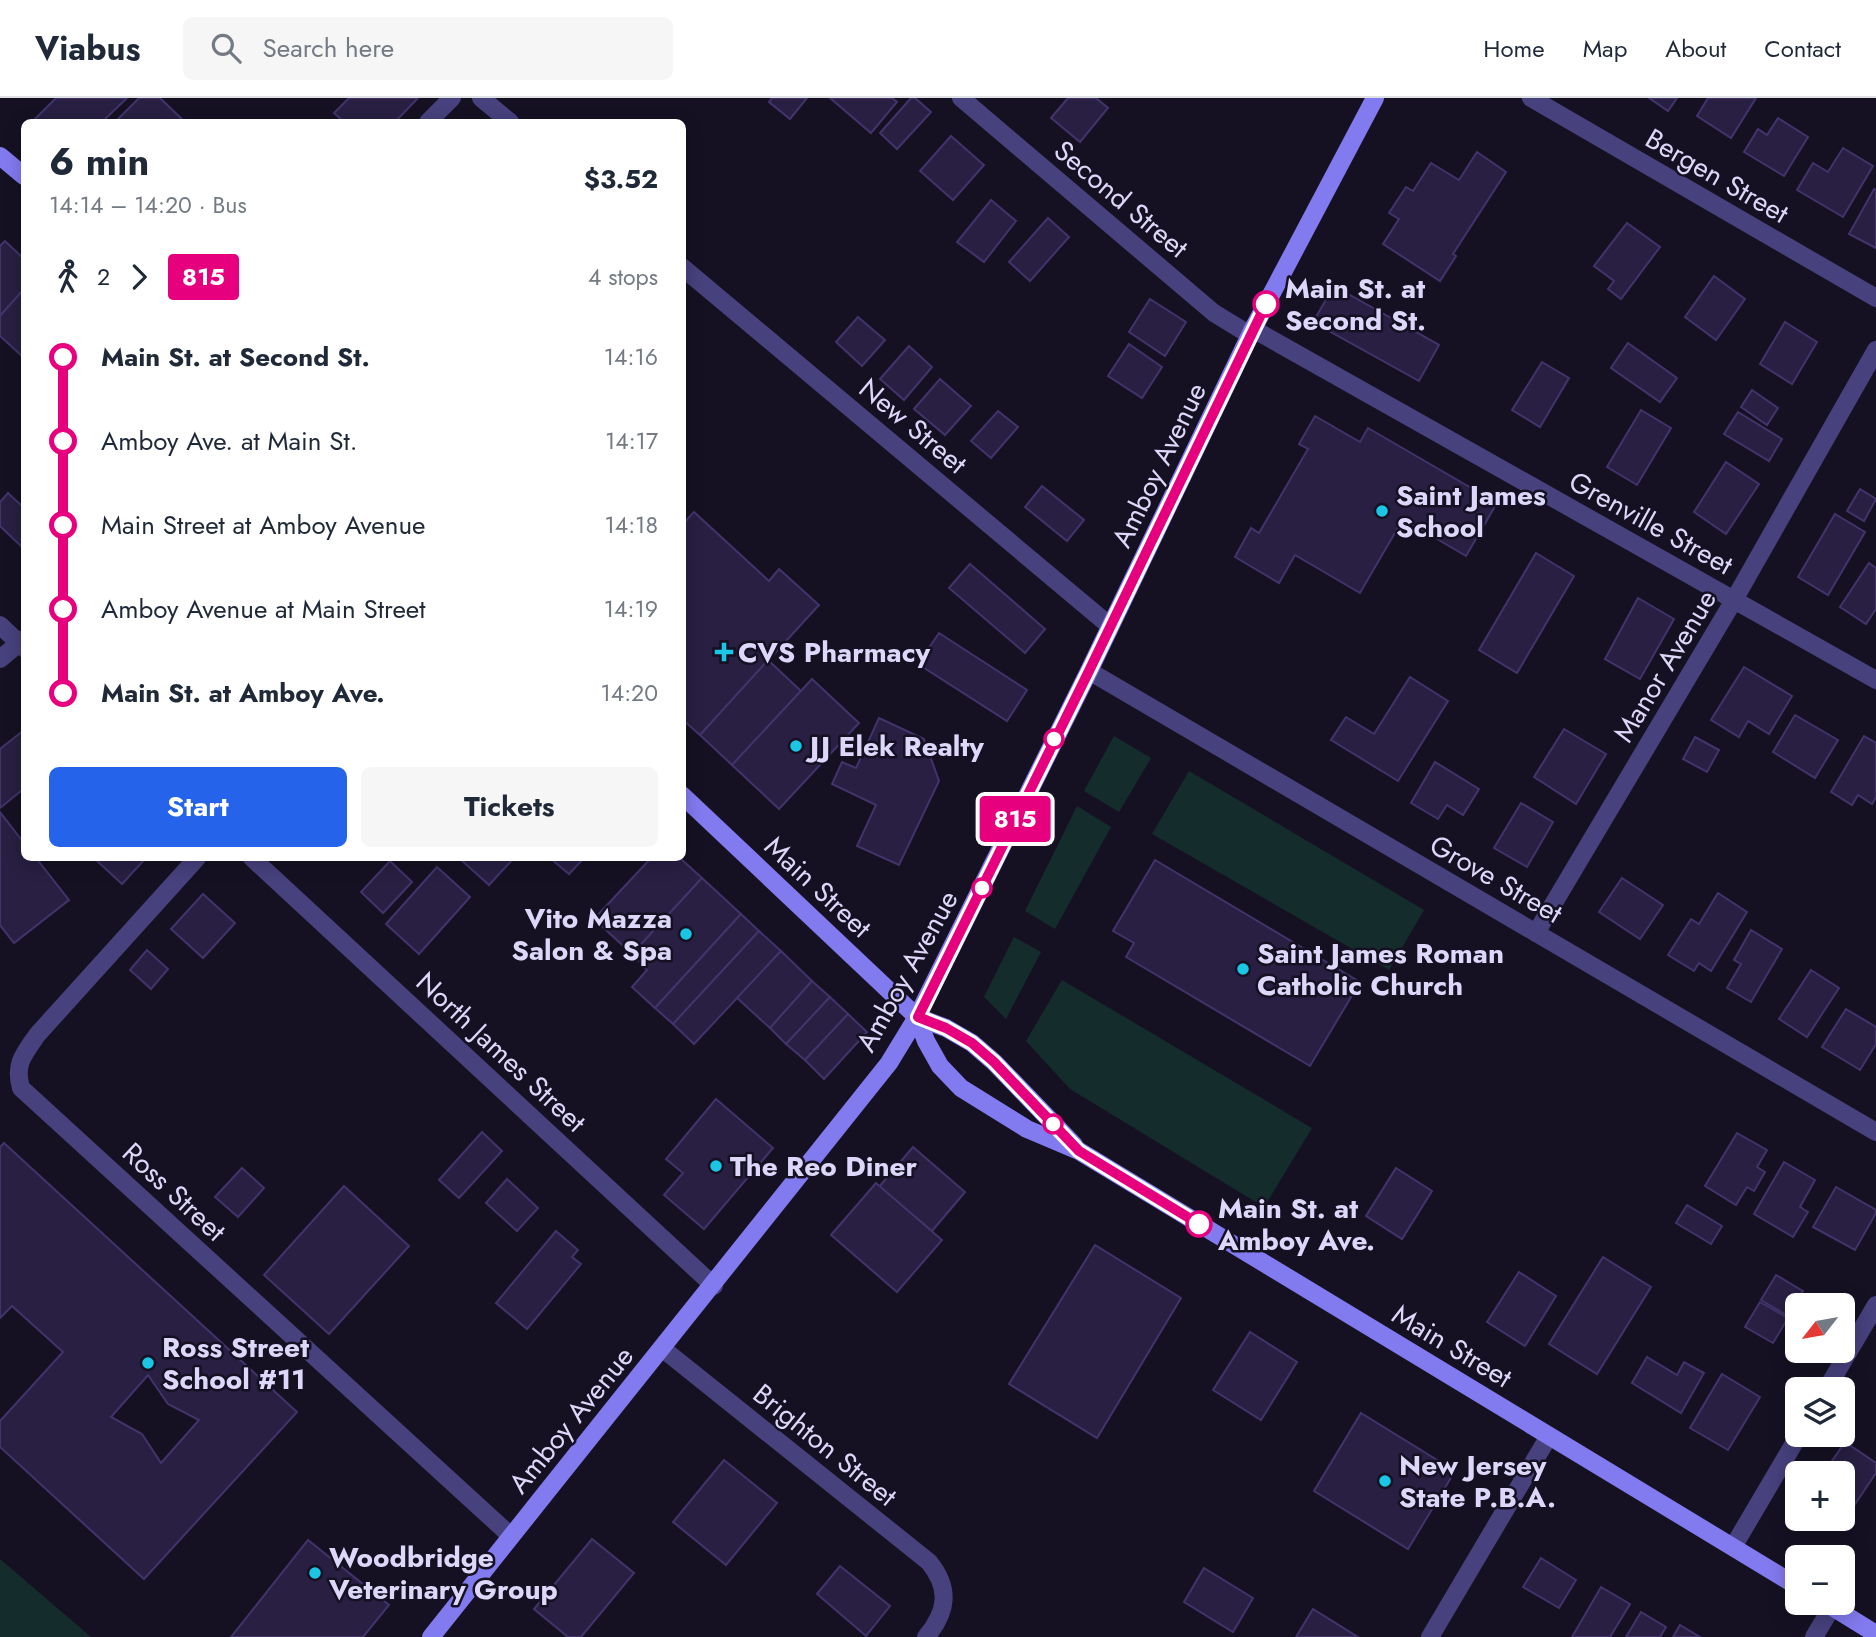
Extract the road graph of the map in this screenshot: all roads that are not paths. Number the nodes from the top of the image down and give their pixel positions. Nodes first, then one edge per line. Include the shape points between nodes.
1 (452, 98) edge
2 (481, 98) edge
3 (961, 98) edge
4 (1374, 98) edge
5 (1531, 98) edge
6 (431, 119) edge
7 (506, 119) edge
8 (0, 156) edge
9 (21, 174) edge
10 (686, 270) edge
11 (1876, 299) edge
12 (1252, 332) junction
13 (1876, 350) edge
14 (1734, 600) junction
15 (0, 625) edge
16 (1110, 626) junction
17 (21, 641) edge
18 (21, 644) edge
19 (0, 659) edge
20 (1089, 671) junction
21 (1876, 680) edge
22 (686, 799) edge
23 (194, 861) edge
24 (256, 861) edge
25 (1536, 933) junction
26 (918, 1017) junction
27 (1876, 1132) edge
28 (1079, 1151) junction
29 (714, 1286) junction
30 (1876, 1305) edge
31 (663, 1349) junction
32 (1834, 1377) edge
33 (1549, 1436) junction
34 (1792, 1447) edge
35 (511, 1536) junction
36 (1733, 1547) junction
37 (1785, 1579) edge
38 (1824, 1615) edge
39 (1845, 1615) edge
40 (1876, 1634) edge
41 (431, 1637) edge
42 (926, 1637) edge
43 (1430, 1637) edge
44 (1814, 1637) edge

1 - 6 street
2 - 7 street
3 - 12 street, Second Street via 1214,313
4 - 12 main road, Amboy Avenue
5 - 11 street, Bergen Street
8 - 9 main road
10 - 16 street, New Street
12 - 14 street, Grenville Street
12 - 16 main road, Amboy Avenue
13 - 14 street, Manor Avenue
14 - 21 street, Grenville Street
14 - 25 street, Manor Avenue
15 - 17 street
16 - 20 main road, Amboy Avenue
18 - 19 street
20 - 25 street, Grove Street
20 - 26 main road, Amboy Avenue
22 - 26 main road, Main Street
23 - 35 street, Ross Street via 37,1035 22,1057 17,1074 21,1088
24 - 29 street, North James Street
25 - 27 street, Grove Street
26 - 28 main road, Main Street via 972,1043
26 - 28 main road, Main Street via 940,1066 961,1088 1021,1126
26 - 29 main road, Amboy Avenue via 889,1063
28 - 33 main road, Main Street
29 - 31 main road, Amboy Avenue
30 - 32 street
31 - 35 main road, Amboy Avenue
31 - 42 street, Brighton Street via 929,1562 944,1591 941,1612
33 - 36 main road, Main Street
33 - 43 street
34 - 36 street
35 - 41 main road, Amboy Avenue
36 - 37 main road, Main Street
38 - 44 street
39 - 40 main road

